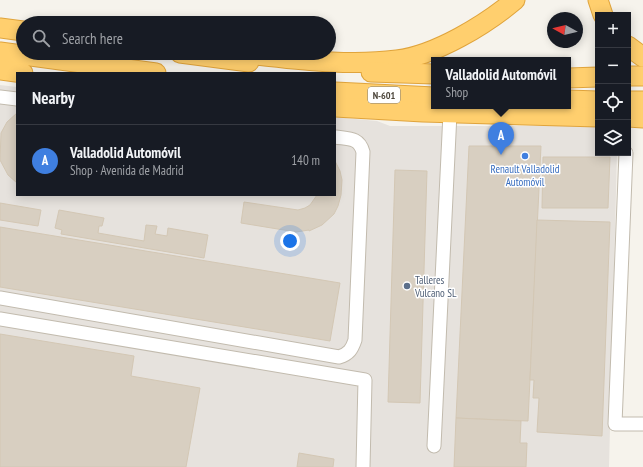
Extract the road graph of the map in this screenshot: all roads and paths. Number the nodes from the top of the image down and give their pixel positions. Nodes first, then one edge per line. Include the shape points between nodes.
1 (515, 0) edge
2 (598, 0) edge
3 (602, 12) edge
4 (0, 28) edge
5 (16, 30) edge
6 (631, 48) edge
7 (0, 52) edge
8 (16, 54) edge
9 (643, 57) edge
10 (59, 60) edge
11 (230, 60) edge
12 (305, 60) edge
13 (0, 70) edge
14 (16, 72) edge
15 (149, 72) edge
16 (431, 74) edge
17 (631, 76) edge
18 (643, 76) edge
19 (595, 77) edge
20 (571, 78) edge
21 (336, 92) edge
22 (0, 96) edge
23 (431, 97) edge
24 (16, 99) edge
25 (571, 100) edge
26 (595, 101) edge
27 (643, 101) edge
28 (336, 107) edge
29 (450, 113) junction
30 (635, 115) edge
31 (595, 117) edge
32 (336, 137) edge
33 (626, 156) edge
34 (0, 298) edge
35 (0, 319) edge
36 (643, 424) edge
37 (434, 446) dead end
38 (363, 467) edge

1 - 12 highway via 459,38 430,51 398,60
2 - 3 highway
4 - 5 highway
6 - 9 highway
7 - 8 highway
10 - 15 highway
11 - 16 highway, N-601 via 387,73
13 - 14 highway
17 - 18 highway
19 - 20 highway
21 - 23 highway, N-601
22 - 24 lane
25 - 26 highway
27 - 30 highway
28 - 29 highway
29 - 31 highway
29 - 37 lane
32 - 34 lane via 357,141 363,152 355,340 353,347 344,355 339,357
33 - 36 lane via 615,424
35 - 38 lane via 365,380

